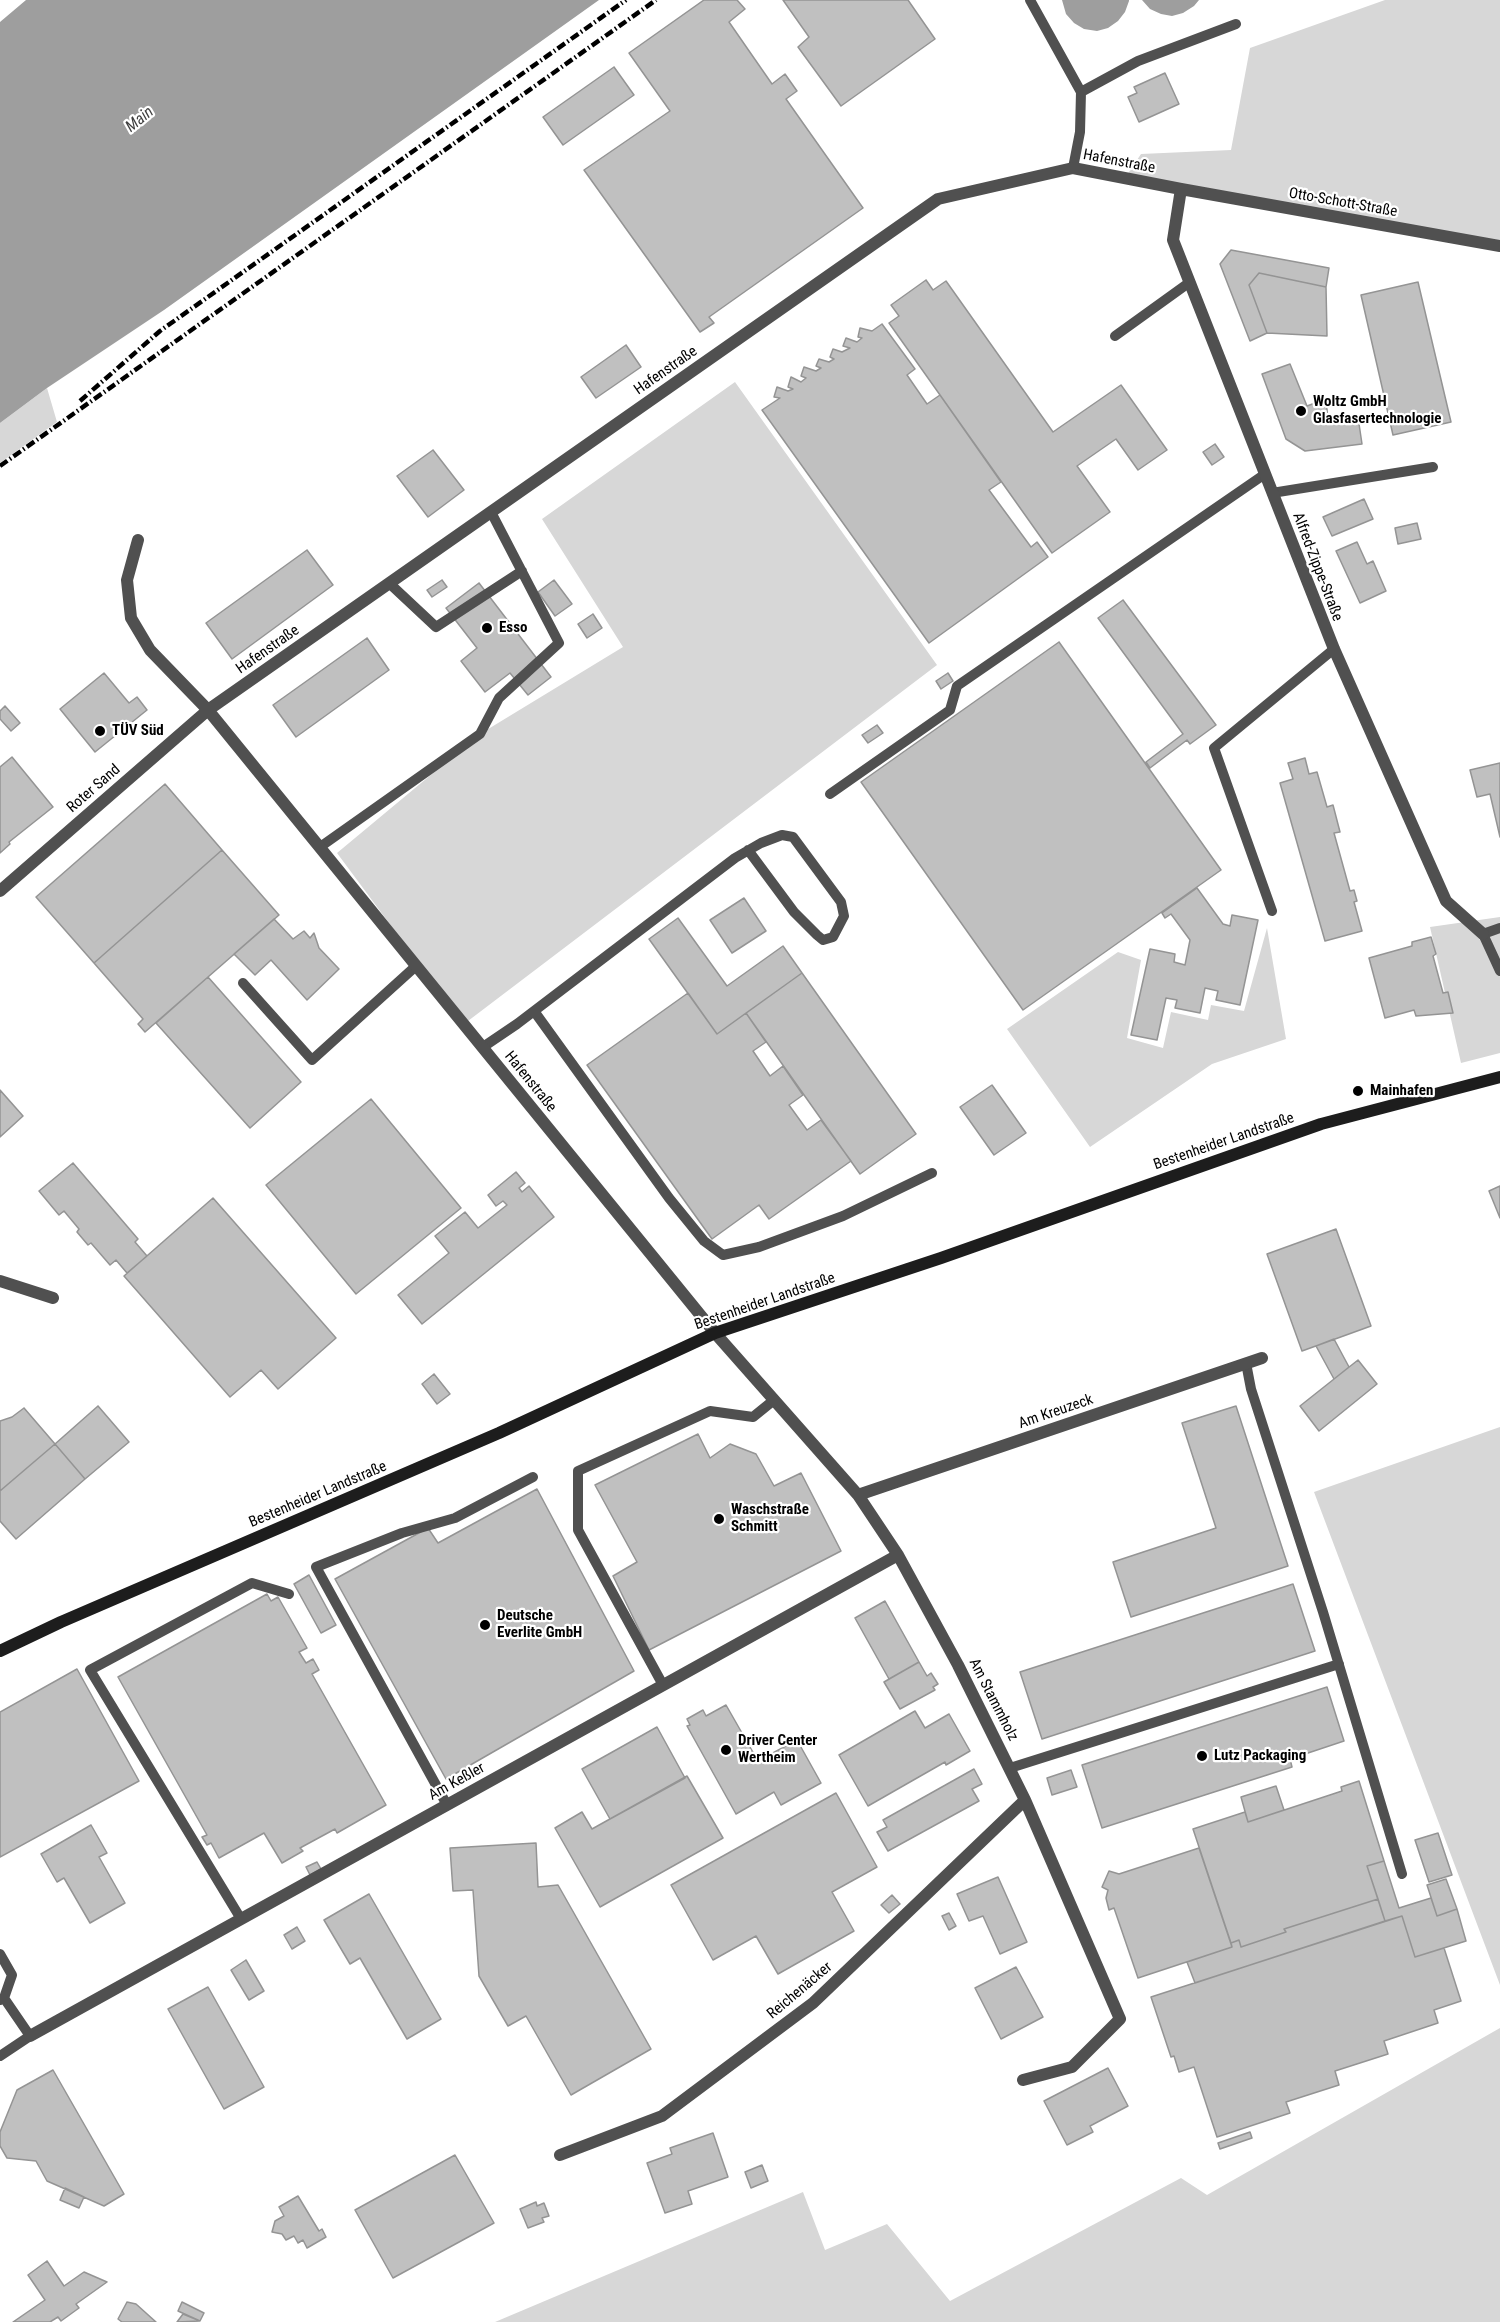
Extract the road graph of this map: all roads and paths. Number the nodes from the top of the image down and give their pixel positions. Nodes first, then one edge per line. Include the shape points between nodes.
1 (1030, 0) edge
2 (1236, 24) dead end
3 (1081, 92) junction
4 (1072, 168) junction
5 (1181, 189) junction
6 (1500, 246) edge
7 (1190, 282) junction
8 (1115, 336) dead end
9 (1433, 467) dead end
10 (1265, 474) junction
11 (1272, 493) junction
12 (491, 512) junction
13 (138, 540) dead end
14 (522, 572) junction
15 (389, 584) junction
16 (1334, 649) junction
17 (208, 710) junction
18 (830, 794) dead end
19 (320, 847) junction
20 (748, 850) junction
21 (0, 891) edge
22 (1272, 911) dead end
23 (1500, 928) edge
24 (1483, 934) junction
25 (416, 966) junction
26 (1500, 971) edge
27 (243, 983) dead end
28 (534, 1011) junction
29 (483, 1047) junction
30 (1500, 1077) edge
31 (932, 1173) dead end
32 (0, 1281) edge
33 (53, 1298) dead end
34 (715, 1333) junction
35 (1262, 1358) dead end
36 (1246, 1364) junction
37 (774, 1400) junction
38 (533, 1477) dead end
39 (858, 1495) junction
40 (898, 1555) junction
41 (289, 1594) dead end
42 (0, 1651) edge
43 (1339, 1664) junction
44 (663, 1685) junction
45 (1010, 1768) junction
46 (1025, 1800) junction
47 (447, 1805) junction
48 (1402, 1874) dead end
49 (242, 1919) junction
50 (0, 1954) edge
51 (2, 1999) edge
52 (30, 2036) junction
53 (0, 2056) edge
54 (1023, 2080) dead end
55 (560, 2155) dead end

1 - 3 lane
2 - 3 lane via 1138,62
3 - 4 lane via 1080,132
4 - 5 street, Hafenstraße
4 - 12 street, Hafenstraße via 938,199
5 - 6 street, Otto-Schott-Straße
5 - 7 street, Alfred-Zippe-Straße via 1173,240
7 - 8 lane
7 - 10 street, Alfred-Zippe-Straße
9 - 11 lane
10 - 11 street, Alfred-Zippe-Straße
10 - 18 lane via 957,686 950,710
11 - 16 street, Alfred-Zippe-Straße
12 - 14 lane
12 - 15 street, Hafenstraße
13 - 17 street, Hafenstraße via 127,580 131,618 150,650
14 - 15 lane via 436,627
14 - 19 lane via 559,643 499,698 480,734
15 - 17 street, Hafenstraße
16 - 22 lane via 1214,747
16 - 24 street, Alfred-Zippe-Straße via 1446,901
17 - 19 street, Hafenstraße
17 - 21 street, Roter Sand
19 - 25 street, Hafenstraße
20 - 20 lane via 782,835 793,837 841,902 844,916 833,937 823,940 794,912
20 - 28 lane
23 - 24 lane
24 - 26 lane
25 - 27 lane via 312,1060
25 - 29 street, Hafenstraße
28 - 29 lane
28 - 31 lane via 669,1198 704,1241 723,1255 759,1247 843,1216
29 - 34 street, Hafenstraße
30 - 34 main road, Bestenheider Landstraße via 1321,1124
32 - 33 street
34 - 37 street, Am Stammholz
34 - 42 main road, Bestenheider Landstraße via 499,1433
35 - 36 street, Am Kreuzeck
36 - 39 street, Am Kreuzeck
36 - 43 lane
37 - 39 street, Am Stammholz
37 - 44 lane via 753,1418 710,1411 578,1471 578,1530
38 - 47 lane via 455,1518 402,1533 316,1567
39 - 40 street, Am Stammholz
40 - 44 street, Am Keßler
40 - 45 street, Am Stammholz
41 - 49 lane via 252,1583 90,1670
43 - 45 lane
43 - 48 lane
44 - 47 street, Am Keßler
45 - 46 street, Am Stammholz
46 - 54 street, Am Stammholz via 1120,2019 1072,2067
46 - 55 street, Reichenäcker via 813,2004 662,2116
47 - 49 street, Am Keßler
49 - 52 street, Am Keßler
50 - 51 lane via 12,1975
51 - 52 lane
52 - 53 lane

